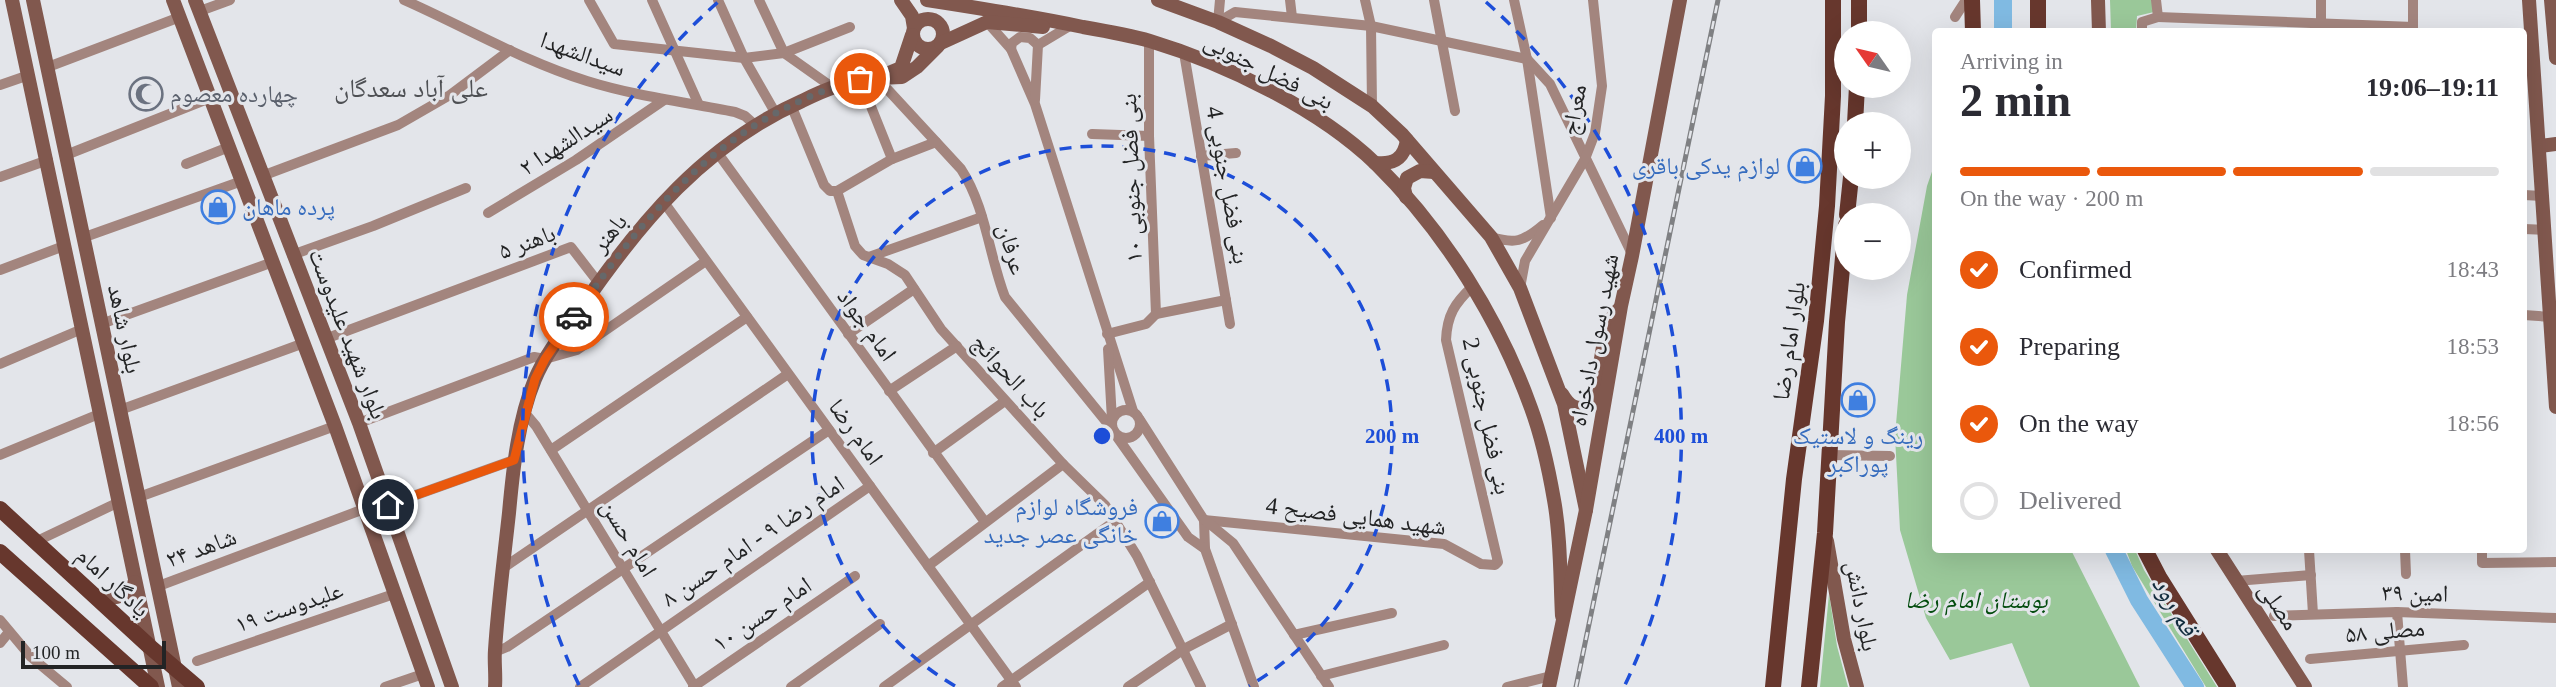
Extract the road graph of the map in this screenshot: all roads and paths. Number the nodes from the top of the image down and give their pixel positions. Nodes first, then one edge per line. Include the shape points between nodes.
1 (12, 0) edge
2 (33, 0) edge
3 (173, 0) edge
4 (230, 0) edge
5 (404, 0) edge
6 (589, 0) edge
7 (652, 0) edge
8 (718, 0) edge
9 (759, 0) edge
10 (901, 0) edge
11 (927, 0) edge
12 (1158, 0) edge
13 (1220, 0) edge
14 (1290, 0) edge
15 (1365, 0) edge
16 (1434, 0) edge
17 (1514, 0) edge
18 (1593, 0) edge
19 (1680, 0) edge
20 (1833, 0) edge
21 (1859, 0) edge
22 (1969, 0) edge
23 (2038, 0) edge
24 (2098, 0) edge
25 (2156, 0) edge
26 (2321, 0) edge
27 (2413, 0) edge
28 (2529, 0) edge
29 (2551, 0) edge
30 (197, 5) edge
31 (180, 17) junction
32 (1293, 17) junction
33 (1955, 17) dead end
34 (2158, 17) junction
35 (1058, 21) junction
36 (1859, 21) edge
37 (987, 22) junction
38 (1218, 22) junction
39 (2322, 23) junction
40 (1073, 24) junction
41 (1371, 26) junction
42 (850, 27) dead end
43 (1972, 28) edge
44 (2038, 28) edge
45 (2099, 28) edge
46 (2142, 28) edge
47 (2398, 28) edge
48 (2413, 28) edge
49 (913, 31) junction
50 (1441, 40) junction
51 (1149, 41) junction
52 (939, 44) junction
53 (1038, 45) junction
54 (1011, 49) junction
55 (510, 50) junction
56 (675, 50) junction
57 (784, 53) junction
58 (1184, 53) junction
59 (744, 58) junction
60 (2556, 58) edge
61 (1527, 59) junction
62 (48, 67) junction
63 (29, 75) junction
64 (877, 78) junction
65 (860, 79) junction
66 (0, 85) edge
67 (832, 87) junction
68 (210, 98) junction
69 (664, 100) junction
70 (1035, 104) junction
71 (699, 105) junction
72 (791, 105) junction
73 (1372, 107) junction
74 (2530, 107) edge
75 (1455, 111) dead end
76 (776, 114) junction
77 (755, 125) junction
78 (1092, 134) dead end
79 (1149, 136) junction
80 (1406, 140) junction
81 (936, 142) junction
82 (2556, 144) edge
83 (2540, 146) junction
84 (229, 147) junction
85 (717, 152) junction
86 (1236, 153) dead end
87 (66, 155) junction
88 (1201, 156) junction
89 (48, 159) junction
90 (892, 159) junction
91 (1585, 159) junction
92 (1375, 163) junction
93 (186, 164) dead end
94 (1434, 172) junction
95 (261, 176) junction
96 (0, 177) edge
97 (242, 181) junction
98 (466, 188) dead end
99 (837, 191) junction
100 (2527, 195) edge
101 (2543, 196) junction
102 (1406, 197) junction
103 (663, 201) junction
104 (488, 213) dead end
105 (982, 217) junction
106 (1551, 218) junction
107 (2527, 229) edge
108 (2545, 230) junction
109 (1491, 237) junction
110 (82, 238) junction
111 (64, 246) junction
112 (292, 255) junction
113 (1633, 256) junction
114 (869, 257) junction
115 (706, 261) junction
116 (273, 262) junction
117 (0, 270) edge
118 (1841, 280) edge
119 (598, 282) junction
120 (1472, 287) junction
121 (1520, 288) junction
122 (914, 289) junction
123 (1226, 300) junction
124 (1621, 306) junction
125 (313, 309) junction
126 (1156, 314) junction
127 (2527, 315) edge
128 (293, 316) junction
129 (747, 317) junction
130 (2551, 317) junction
131 (101, 324) junction
132 (1230, 324) dead end
133 (82, 329) junction
134 (848, 334) junction
135 (1107, 334) junction
136 (325, 339) junction
137 (303, 343) junction
138 (957, 346) junction
139 (545, 359) junction
140 (0, 364) edge
141 (788, 374) junction
142 (1559, 390) junction
143 (889, 391) junction
144 (1005, 401) junction
145 (2556, 407) edge
146 (120, 410) junction
147 (1133, 411) junction
148 (525, 413) junction
149 (99, 414) junction
150 (1140, 421) junction
151 (359, 423) junction
152 (335, 426) junction
153 (1113, 428) junction
154 (829, 430) junction
155 (551, 450) junction
156 (933, 453) junction
157 (0, 455) edge
158 (1830, 455) junction
159 (1890, 456) dead end
160 (514, 460) junction
161 (1063, 464) junction
162 (870, 486) junction
163 (139, 498) junction
164 (119, 502) junction
165 (388, 505) junction
166 (0, 509) edge
167 (364, 509) junction
168 (587, 510) junction
169 (1586, 510) junction
170 (1204, 520) junction
171 (1115, 521) junction
172 (985, 522) junction
173 (1825, 533) junction
174 (35, 541) junction
175 (1205, 549) junction
176 (0, 552) edge
177 (2148, 553) edge
178 (2219, 553) edge
179 (2309, 553) edge
180 (2406, 553) edge
181 (2482, 553) edge
182 (1498, 562) joint
183 (2556, 562) edge
184 (928, 566) junction
185 (503, 568) junction
186 (623, 569) junction
187 (2406, 574) dead end
188 (2311, 575) junction
189 (855, 576) dead end
190 (2236, 581) junction
191 (135, 582) junction
192 (1150, 582) junction
193 (156, 587) junction
194 (92, 594) junction
195 (394, 594) junction
196 (2397, 612) junction
197 (1392, 613) dead end
198 (2313, 614) junction
199 (2274, 615) dead end
200 (1562, 616) junction
201 (2556, 618) edge
202 (0, 620) edge
203 (880, 624) dead end
204 (1232, 624) junction
205 (971, 625) junction
206 (660, 630) junction
207 (9, 632) junction
208 (1294, 635) junction
209 (0, 643) edge
210 (146, 643) junction
211 (1444, 645) dead end
212 (2465, 645) dead end
213 (1184, 649) junction
214 (2401, 651) junction
215 (495, 652) junction
216 (2309, 659) dead end
217 (121, 660) junction
218 (197, 660) dead end
219 (174, 668) junction
220 (1321, 676) junction
221 (425, 680) edge
222 (1550, 682) edge
223 (61, 685) edge
224 (1010, 685) edge
225 (151, 687) edge
226 (158, 687) edge
227 (179, 687) edge
228 (197, 687) edge
229 (384, 687) edge
230 (452, 687) edge
231 (485, 687) edge
232 (495, 687) edge
233 (580, 687) edge
234 (694, 687) edge
235 (791, 687) edge
236 (884, 687) edge
237 (1128, 687) edge
238 (1201, 687) edge
239 (1254, 687) edge
240 (1329, 687) edge
241 (1507, 687) edge
242 (1773, 687) edge
243 (1809, 687) edge
244 (1857, 687) edge
245 (2228, 687) edge
246 (2305, 687) edge
247 (2403, 687) edge

1 - 63 main road, بلوار شاهد
2 - 62 main road, بلوار شاهد
3 - 31 main road, بلوار شهید علیدوست
4 - 30 street
5 - 55 street, سیدالشهدا
6 - 56 street via 614,44
7 - 56 street
8 - 59 street
9 - 57 street
10 - 49 main road via 912,16
11 - 35 main road, بنی فضل جنوبی
12 - 38 main road, بنی فضل جنوبی
13 - 38 street
14 - 32 street
15 - 41 street
16 - 50 street
17 - 61 street
18 - 91 street, معراج via 1602,86 1595,133
19 - 113 main road, شهید رسول دادخواه
20 - 242 main road, بلوار امام رضا via 1827,206
21 - 36 main road
22 - 33 street
22 - 43 main road
23 - 44 main road
24 - 45 main road
25 - 34 street
26 - 39 street
27 - 48 street
28 - 74 main road
29 - 60 main road
30 - 95 main road, بلوار شهید علیدوست
31 - 62 street
31 - 68 main road, بلوار شهید علیدوست
32 - 38 street via 1235,12
32 - 41 street
34 - 39 street
34 - 46 street via 2142,22
35 - 37 main road, باهنر via 1041,27
35 - 40 main road, بنی فضل جنوبی
37 - 52 main road, باهنر
37 - 54 street
38 - 73 main road, بنی فضل جنوبی via 1313,68
39 - 47 street
40 - 51 main road, بنی فضل جنوبی
40 - 53 street
41 - 50 street
41 - 73 street
42 - 57 street
49 - 52 main road via 922,49
49 - 52 main road via 922,20 933,20 941,27
49 - 64 main road via 901,68
50 - 61 street
50 - 75 street
51 - 58 main road, بنی فضل جنوبی
51 - 79 street, بنی فضل جنوبی ۱۰
52 - 64 main road, باهنر via 902,77
53 - 54 street via 1020,37
53 - 70 street
54 - 70 street
55 - 69 street, سیدالشهدا via 583,80
55 - 95 street via 450,95 398,125
56 - 59 street
56 - 71 street
57 - 59 street
57 - 67 street
58 - 88 street, بنی فضل جنوبی 4
58 - 92 main road, بنی فضل جنوبی via 1222,68 1330,126
59 - 76 street
61 - 91 street via 1550,84
61 - 106 street
62 - 87 main road, بلوار شاهد
63 - 66 street
63 - 89 main road, بلوار شاهد
64 - 65 main road, باهنر
64 - 81 street, عرفان
65 - 67 main road, باهنر
65 - 90 street
67 - 72 main road, باهنر
68 - 84 main road, بلوار شهید علیدوست
68 - 87 street
69 - 71 street, سیدالشهدا
69 - 104 street, سیدالشهدا ۲
70 - 135 street
71 - 77 street, سیدالشهدا via 735,112
72 - 76 main road, باهنر
72 - 99 street, باب الحوائج via 824,185
73 - 80 main road, بنی فضل جنوبی
74 - 83 main road
76 - 77 main road, باهنر
77 - 85 main road, باهنر
78 - 79 street
79 - 126 street, بنی فضل جنوبی ۱۰
80 - 92 main road via 1398,160
80 - 94 main road, بنی فضل جنوبی
81 - 90 street
81 - 105 street, عرفان via 969,181
82 - 83 main road
83 - 101 main road
84 - 93 street
84 - 97 main road, بلوار شهید علیدوست
85 - 103 main road, باهنر
85 - 134 street, امام جواد
86 - 88 street
87 - 110 main road, بلوار شاهد
88 - 123 street, بنی فضل جنوبی 4
89 - 96 street
89 - 111 main road, بلوار شاهد
90 - 99 street
91 - 106 street, معراج
91 - 113 street
92 - 102 main road, بنی فضل جنوبی
94 - 102 main road via 1420,171 1408,178
94 - 109 main road, بنی فضل جنوبی
95 - 112 main road, بلوار شهید علیدوست
97 - 110 street
97 - 116 main road, بلوار شهید علیدوست
98 - 112 street
99 - 114 street, باب الحوائج via 855,246
100 - 101 street
101 - 108 main road
102 - 120 main road, بنی فضل جنوبی
103 - 115 street, امام رضا
103 - 119 main road, باهنر
105 - 114 street
105 - 153 street, عرفان via 1005,297
106 - 109 street, معراج via 1527,238 1509,242
106 - 121 street, معراج via 1525,261
107 - 108 street
108 - 130 main road
109 - 121 main road, بنی فضل جنوبی
110 - 131 main road, بلوار شاهد
111 - 117 street
111 - 133 main road, بلوار شاهد
112 - 125 main road, بلوار شهید علیدوست
113 - 124 main road, شهید رسول دادخواه
114 - 122 street, باب الحوائج via 905,275
115 - 129 street, امام رضا
115 - 139 street via 576,350
116 - 128 main road, بلوار شهید علیدوست
116 - 131 street
118 - 158 main road, بلوار امام رضا
119 - 136 street, باهنر ۵ via 571,247
119 - 139 main road, باهنر
120 - 182 street, بنی فضل جنوبی 2 via 1450,313 1446,340
120 - 200 main road, بنی فضل جنوبی via 1532,409 1554,502
121 - 142 main road, بنی فضل جنوبی
122 - 134 street
122 - 138 street, باب الحوائج
123 - 126 street
123 - 132 street, بنی فضل جنوبی 4
124 - 142 main road via 1607,324 1589,407 1569,404
124 - 169 main road, شهید رسول دادخواه
125 - 128 main road
125 - 136 main road, بلوار شهید علیدوست
126 - 135 street via 1146,324
127 - 130 street
128 - 137 main road, بلوار شهید علیدوست
129 - 141 street, امام رضا
129 - 155 street
130 - 145 main road
131 - 146 main road, بلوار شاهد
133 - 140 street
133 - 149 main road, بلوار شاهد
134 - 143 street, امام جواد
135 - 147 street
135 - 153 street
136 - 151 main road, بلوار شهید علیدوست
137 - 146 street
137 - 152 main road, بلوار شهید علیدوست
138 - 143 street
138 - 144 street, باب الحوائج
139 - 148 main road, باهنر
139 - 151 street via 534,357
141 - 154 street, امام رضا
141 - 168 street
142 - 169 main road, بنی فضل جنوبی
143 - 156 street, امام جواد
144 - 156 street
144 - 161 street, باب الحوائج
146 - 163 main road, بلوار شاهد
147 - 150 street
147 - 153 street via 1123,410
148 - 155 street, امام حسن
148 - 160 main road, باهنر
149 - 157 street
149 - 164 main road, بلوار شاهد
150 - 153 street via 1131,438 1123,438
150 - 170 street
151 - 165 main road, بلوار شهید علیدوست
152 - 163 street
152 - 167 main road, بلوار شهید علیدوست
153 - 175 street, عرفان via 1188,537
154 - 162 street, امام رضا
154 - 186 street
155 - 168 street, امام حسن
156 - 172 street, امام جواد
158 - 159 street
158 - 173 main road, بلوار امام رضا
160 - 165 street
160 - 185 main road, باهنر
161 - 171 street, باب الحوائج
161 - 172 street
162 - 184 street, امام رضا
162 - 206 street, امام رضا ۹ - امام حسن ۸
163 - 193 main road, بلوار شاهد
164 - 174 street
164 - 191 main road, بلوار شاهد
165 - 230 main road, بلوار شهید علیدوست
166 - 174 main road, یادگار امام
167 - 193 street, شاهد ۲۴
167 - 195 main road, بلوار شهید علیدوست
168 - 185 street
168 - 186 street, امام حسن
169 - 200 main road, شهید رسول دادخواه
170 - 175 street
170 - 182 street, شهید همایی فصیح 4 via 1444,544 1481,564
170 - 208 street via 1233,544
171 - 192 street, باب الحوائج
171 - 205 street
172 - 184 street
173 - 243 main road, بلوار امام رضا
173 - 244 main road, بلوار دانش
174 - 194 main road, یادگار امام
175 - 204 street, عرفان
176 - 217 main road
177 - 245 main road
178 - 190 main road, مصلی
179 - 188 street
180 - 187 street
181 - 183 street via 2482,563
184 - 205 street, امام رضا
185 - 215 main road, باهنر
186 - 206 street, امام حسن
186 - 215 street
188 - 190 street
188 - 198 street
189 - 234 street, امام حسن ۱۰
190 - 246 main road, مصلی
191 - 194 main road via 122,597
191 - 210 main road, بلوار شاهد
192 - 213 street, باب الحوائج
192 - 224 street
193 - 219 main road, بلوار شاهد
194 - 210 main road, یادگار امام
195 - 218 street, علیدوست ۱۹
195 - 221 main road, بلوار شهید علیدوست
196 - 198 street, امین ۳۹
196 - 201 street, امین ۳۹
196 - 214 street
197 - 208 street
198 - 199 street, امین ۳۹
200 - 222 main road, شهید رسول دادخواه
202 - 207 street
203 - 235 street
204 - 213 street
204 - 239 street, عرفان
205 - 224 street, امام رضا
205 - 236 street
206 - 233 street, امام رضا ۹ - امام حسن ۸
206 - 234 street, امام حسن
207 - 209 street
207 - 223 street
208 - 220 street
210 - 217 main road via 136,657
210 - 219 main road, یادگار امام
210 - 226 main road, بلوار شاهد
211 - 220 street
212 - 214 street, مصلی ۵۸
213 - 237 street
213 - 238 street, باب الحوائج
214 - 216 street, مصلی ۵۸
214 - 247 street
215 - 231 main road, باهنر
215 - 232 main road, باهنر
217 - 225 main road
219 - 227 main road, بلوار شاهد
219 - 228 main road, یادگار امام
220 - 240 street
221 - 229 street
222 - 241 street

